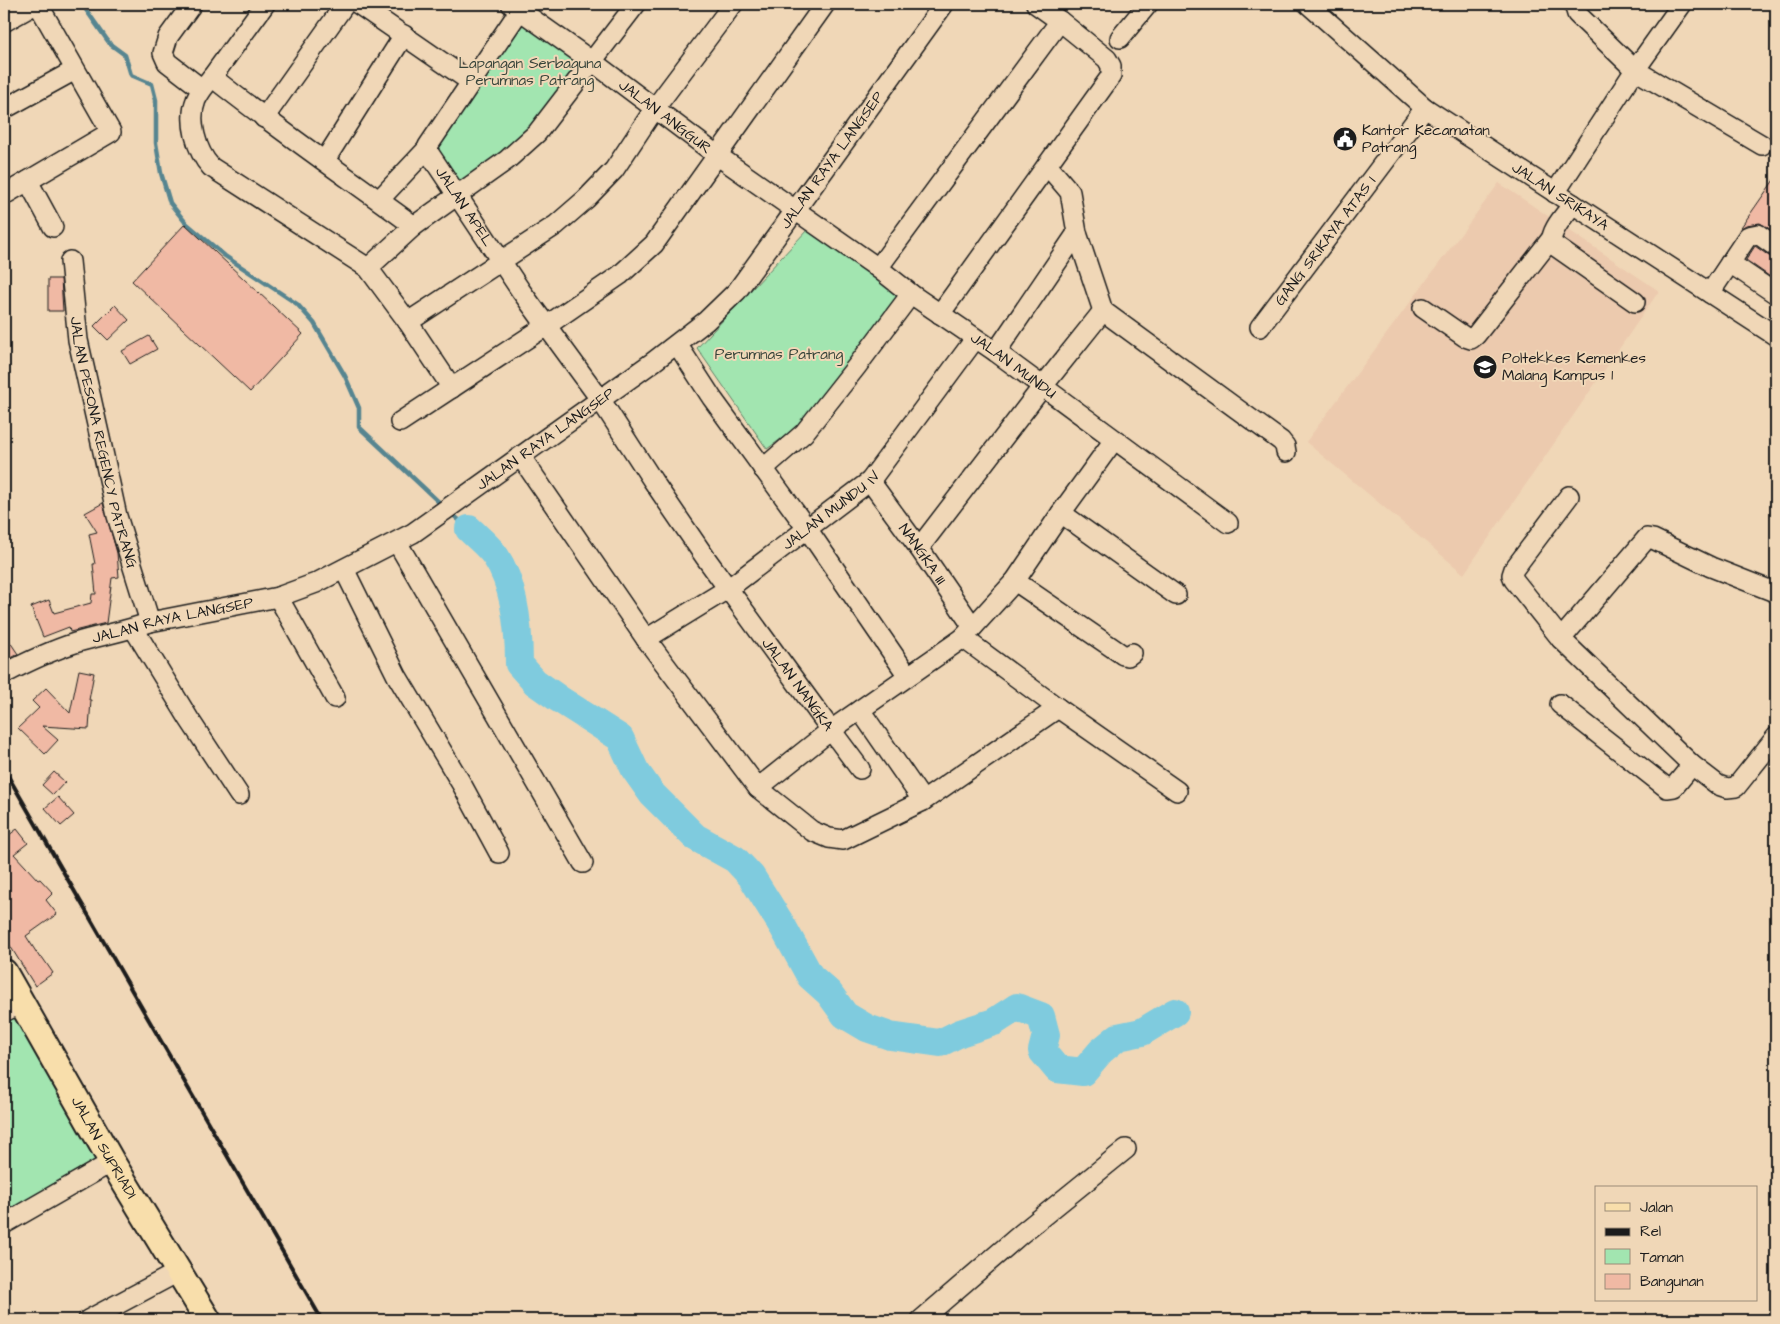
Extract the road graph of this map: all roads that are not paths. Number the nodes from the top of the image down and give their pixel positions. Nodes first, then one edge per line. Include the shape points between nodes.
1 (37, 4) edge
2 (192, 4) edge
3 (265, 4) edge
4 (346, 4) edge
5 (358, 4) edge
6 (636, 4) edge
7 (733, 4) edge
8 (825, 4) edge
9 (944, 4) edge
10 (1036, 4) edge
11 (1148, 4) edge
12 (1308, 4) edge
13 (1682, 4) edge
14 (1573, 6) edge
15 (525, 9) edge
16 (1060, 21) junction
17 (4, 22) edge
18 (404, 35) junction
19 (1120, 38) dead end
20 (593, 62) junction
21 (75, 70) junction
22 (1635, 70) junction
23 (471, 82) junction
24 (207, 83) junction
25 (655, 108) junction
26 (1425, 108) junction
27 (4, 110) edge
28 (264, 118) junction
29 (1762, 145) dead end
30 (427, 149) junction
31 (718, 156) junction
32 (325, 160) junction
33 (1047, 165) junction
34 (28, 181) junction
35 (1555, 194) junction
36 (4, 195) edge
37 (457, 196) junction
38 (379, 200) junction
39 (1573, 204) junction
40 (796, 212) junction
41 (414, 226) junction
42 (52, 227) dead end
43 (1077, 234) junction
44 (1551, 239) junction
45 (1776, 247) edge
46 (70, 261) dead end
47 (501, 262) junction
48 (1730, 263) junction
49 (368, 268) junction
50 (878, 268) junction
51 (1710, 293) junction
52 (911, 294) junction
53 (1776, 294) edge
54 (1635, 302) dead end
55 (1423, 308) dead end
56 (1103, 311) junction
57 (940, 314) junction
58 (408, 322) junction
59 (546, 326) junction
60 (1260, 327) dead end
61 (1776, 336) edge
62 (975, 339) junction
63 (677, 344) junction
64 (996, 352) junction
65 (1043, 386) junction
66 (452, 388) junction
67 (600, 399) junction
68 (400, 422) dead end
69 (1114, 440) junction
70 (1286, 452) dead end
71 (521, 457) junction
72 (763, 469) junction
73 (870, 481) junction
74 (1569, 496) dead end
75 (1061, 513) junction
76 (1228, 523) dead end
77 (808, 530) junction
78 (397, 542) junction
79 (919, 548) junction
80 (344, 569) junction
81 (1015, 581) junction
82 (729, 588) junction
83 (1776, 590) edge
84 (1176, 595) dead end
85 (278, 597) junction
86 (142, 625) junction
87 (968, 633) junction
88 (646, 639) junction
89 (1561, 640) junction
90 (1132, 653) dead end
91 (4, 674) edge
92 (908, 676) junction
93 (336, 698) dead end
94 (1560, 704) dead end
95 (1058, 708) junction
96 (860, 710) junction
97 (831, 730) junction
98 (1776, 737) edge
99 (1692, 765) junction
100 (860, 769) dead end
101 (758, 788) junction
102 (1177, 791) dead end
103 (240, 795) dead end
104 (923, 801) junction
105 (499, 853) dead end
106 (582, 863) dead end
107 (4, 972) edge
108 (13, 1007) edge
109 (1126, 1149) dead end
110 (112, 1162) junction
111 (4, 1224) edge
112 (178, 1272) junction
113 (88, 1320) edge
114 (208, 1320) edge
115 (921, 1320) edge

1 - 17 street
1 - 21 street
2 - 24 street via 168,37 163,53 167,62
3 - 24 street
4 - 28 street
5 - 18 street
6 - 20 street
7 - 25 street
8 - 31 street
9 - 40 street, JALAN RAYA LANGSEP
10 - 16 street
11 - 19 street
12 - 26 street, JALAN SRIKAYA
13 - 22 street
14 - 22 street via 1577,14
15 - 20 street, JALAN ANGGUR
15 - 23 street
16 - 33 street via 1107,59 1111,76
16 - 50 street
18 - 23 street
18 - 32 street
20 - 25 street, JALAN ANGGUR
20 - 37 street via 537,133 507,160
21 - 27 street
21 - 34 street via 111,132
22 - 29 street
22 - 35 street
23 - 30 street
24 - 28 street
24 - 49 street via 195,102 194,116 195,139 204,159 211,167
25 - 31 street, JALAN ANGGUR
25 - 47 street via 614,170 586,199 556,225
26 - 35 street, JALAN SRIKAYA
26 - 60 street, GANG SRIKAYA ATAS 1
28 - 32 street
30 - 37 street, JALAN APEL
30 - 38 street
31 - 40 street, JALAN ANGGUR
31 - 59 street via 654,244 620,275
32 - 38 street
33 - 43 street via 1068,189
33 - 57 street
34 - 36 street
34 - 42 street
35 - 39 street, JALAN SRIKAYA
37 - 41 street
37 - 47 street, JALAN APEL
38 - 41 street
39 - 44 street
39 - 51 street, JALAN SRIKAYA
40 - 50 street, JALAN MUNDU
40 - 63 street, JALAN RAYA LANGSEP via 737,291
41 - 49 street
43 - 56 street
43 - 64 street
44 - 54 street via 1552,244
44 - 55 street via 1476,335 1465,337
45 - 48 street via 1753,234 1748,236
46 - 86 street, JALAN PESONA REGENCY PATRANG via 78,340
47 - 58 street
47 - 59 street, JALAN APEL
48 - 51 street
48 - 53 street
49 - 58 street
50 - 52 street, JALAN MUNDU
51 - 61 street, JALAN SRIKAYA
52 - 57 street, JALAN MUNDU
52 - 72 street via 804,433
56 - 65 street
56 - 70 street via 1281,441
57 - 62 street, JALAN MUNDU
58 - 66 street
59 - 66 street
59 - 67 street, JALAN APEL
62 - 64 street, JALAN MUNDU
62 - 73 street, JALAN MUNDU IV
63 - 67 street, JALAN RAYA LANGSEP
63 - 72 street
64 - 65 street, JALAN MUNDU
65 - 69 street, JALAN MUNDU
65 - 79 street
66 - 68 street
67 - 71 street, JALAN RAYA LANGSEP
67 - 82 street, JALAN NANGKA via 658,489
69 - 75 street, JALAN NANGKA
69 - 76 street, JALAN MUNDU
71 - 78 street, JALAN RAYA LANGSEP
71 - 88 street
72 - 77 street
73 - 77 street, JALAN MUNDU IV
73 - 79 street, NANGKA III
74 - 89 street via 1512,575
75 - 81 street, JALAN NANGKA
75 - 84 street
77 - 82 street, JALAN MUNDU IV
77 - 92 street
78 - 80 street, JALAN RAYA LANGSEP
78 - 106 street
79 - 87 street, NANGKA III
80 - 85 street, JALAN RAYA LANGSEP
80 - 105 street via 397,676
81 - 87 street, JALAN NANGKA
81 - 90 street via 1123,656
82 - 88 street, JALAN MUNDU IV
82 - 97 street, JALAN NANGKA
83 - 89 street via 1711,567 1647,538
85 - 86 street, JALAN RAYA LANGSEP
85 - 93 street
86 - 91 street, JALAN RAYA LANGSEP via 76,642
86 - 103 street, JALAN PESONA REGENCY PATRANG via 189,719
87 - 92 street, JALAN NANGKA
87 - 95 street, NANGKA III
88 - 101 street
89 - 99 street
92 - 96 street, JALAN NANGKA
94 - 99 street via 1667,788 1674,787
95 - 102 street, NANGKA III
95 - 104 street
96 - 97 street, JALAN NANGKA
96 - 104 street
97 - 100 street
97 - 101 street
98 - 99 street via 1736,787 1718,785
101 - 104 street via 812,831 843,840
107 - 108 main road, JALAN SUPRIADI
108 - 110 main road, JALAN SUPRIADI
109 - 115 street
110 - 111 street
110 - 112 main road, JALAN SUPRIADI
112 - 113 street
112 - 114 main road, JALAN SUPRIADI

